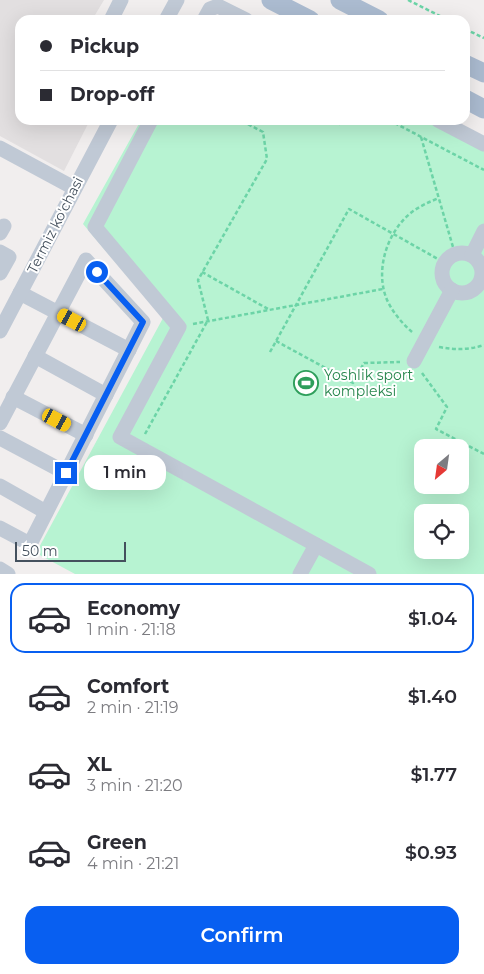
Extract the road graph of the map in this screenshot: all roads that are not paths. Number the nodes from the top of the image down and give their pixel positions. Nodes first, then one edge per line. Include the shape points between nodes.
1 (121, 0) edge
2 (176, 0) edge
3 (271, 0) edge
4 (340, 0) edge
5 (114, 15) edge
6 (168, 15) edge
7 (207, 15) edge
8 (236, 15) edge
9 (300, 15) edge
10 (369, 15) edge
11 (470, 67) edge
12 (484, 74) edge
13 (470, 102) edge
14 (484, 109) edge
15 (108, 125) edge
16 (148, 125) edge
17 (448, 125) edge
18 (484, 144) edge
19 (0, 148) edge
20 (74, 188) junction
21 (484, 231) edge
22 (0, 252) edge
23 (472, 255) junction
24 (0, 273) edge
25 (482, 283) edge
26 (452, 290) junction
27 (20, 293) junction
28 (58, 313) junction
29 (0, 331) edge
30 (129, 350) junction
31 (35, 356) junction
32 (414, 362) road end
33 (106, 395) junction
34 (14, 397) junction
35 (0, 423) edge
36 (86, 435) junction
37 (0, 438) edge
38 (66, 473) junction
39 (0, 486) edge
40 (46, 512) junction
41 (0, 528) edge
42 (316, 545) junction
43 (0, 570) edge
44 (8, 574) edge
45 (300, 574) edge
46 (369, 574) edge

1 - 5 street
2 - 6 street
3 - 9 main road
4 - 10 main road
7 - 8 street via 210,9 218,6
11 - 12 main road
13 - 14 main road
15 - 20 street, Termiz ko'chasi
16 - 42 street via 95,226 179,327 120,437
17 - 18 street
19 - 20 street
20 - 27 street, Termiz ko'chasi
21 - 23 street
22 - 24 street via 9,257
23 - 25 street via 480,264
23 - 26 street via 465,252 450,258 442,273
25 - 26 street via 465,293
26 - 32 street
27 - 28 street
27 - 29 street, Termiz ko'chasi
28 - 30 street
28 - 30 street via 86,260 143,322
28 - 31 street
30 - 33 street
31 - 33 street
31 - 34 street
33 - 36 street
34 - 35 street
34 - 36 street
36 - 38 street
37 - 38 street
38 - 40 street
39 - 40 street
40 - 41 street via 30,544
42 - 45 street
42 - 46 street
43 - 44 street

